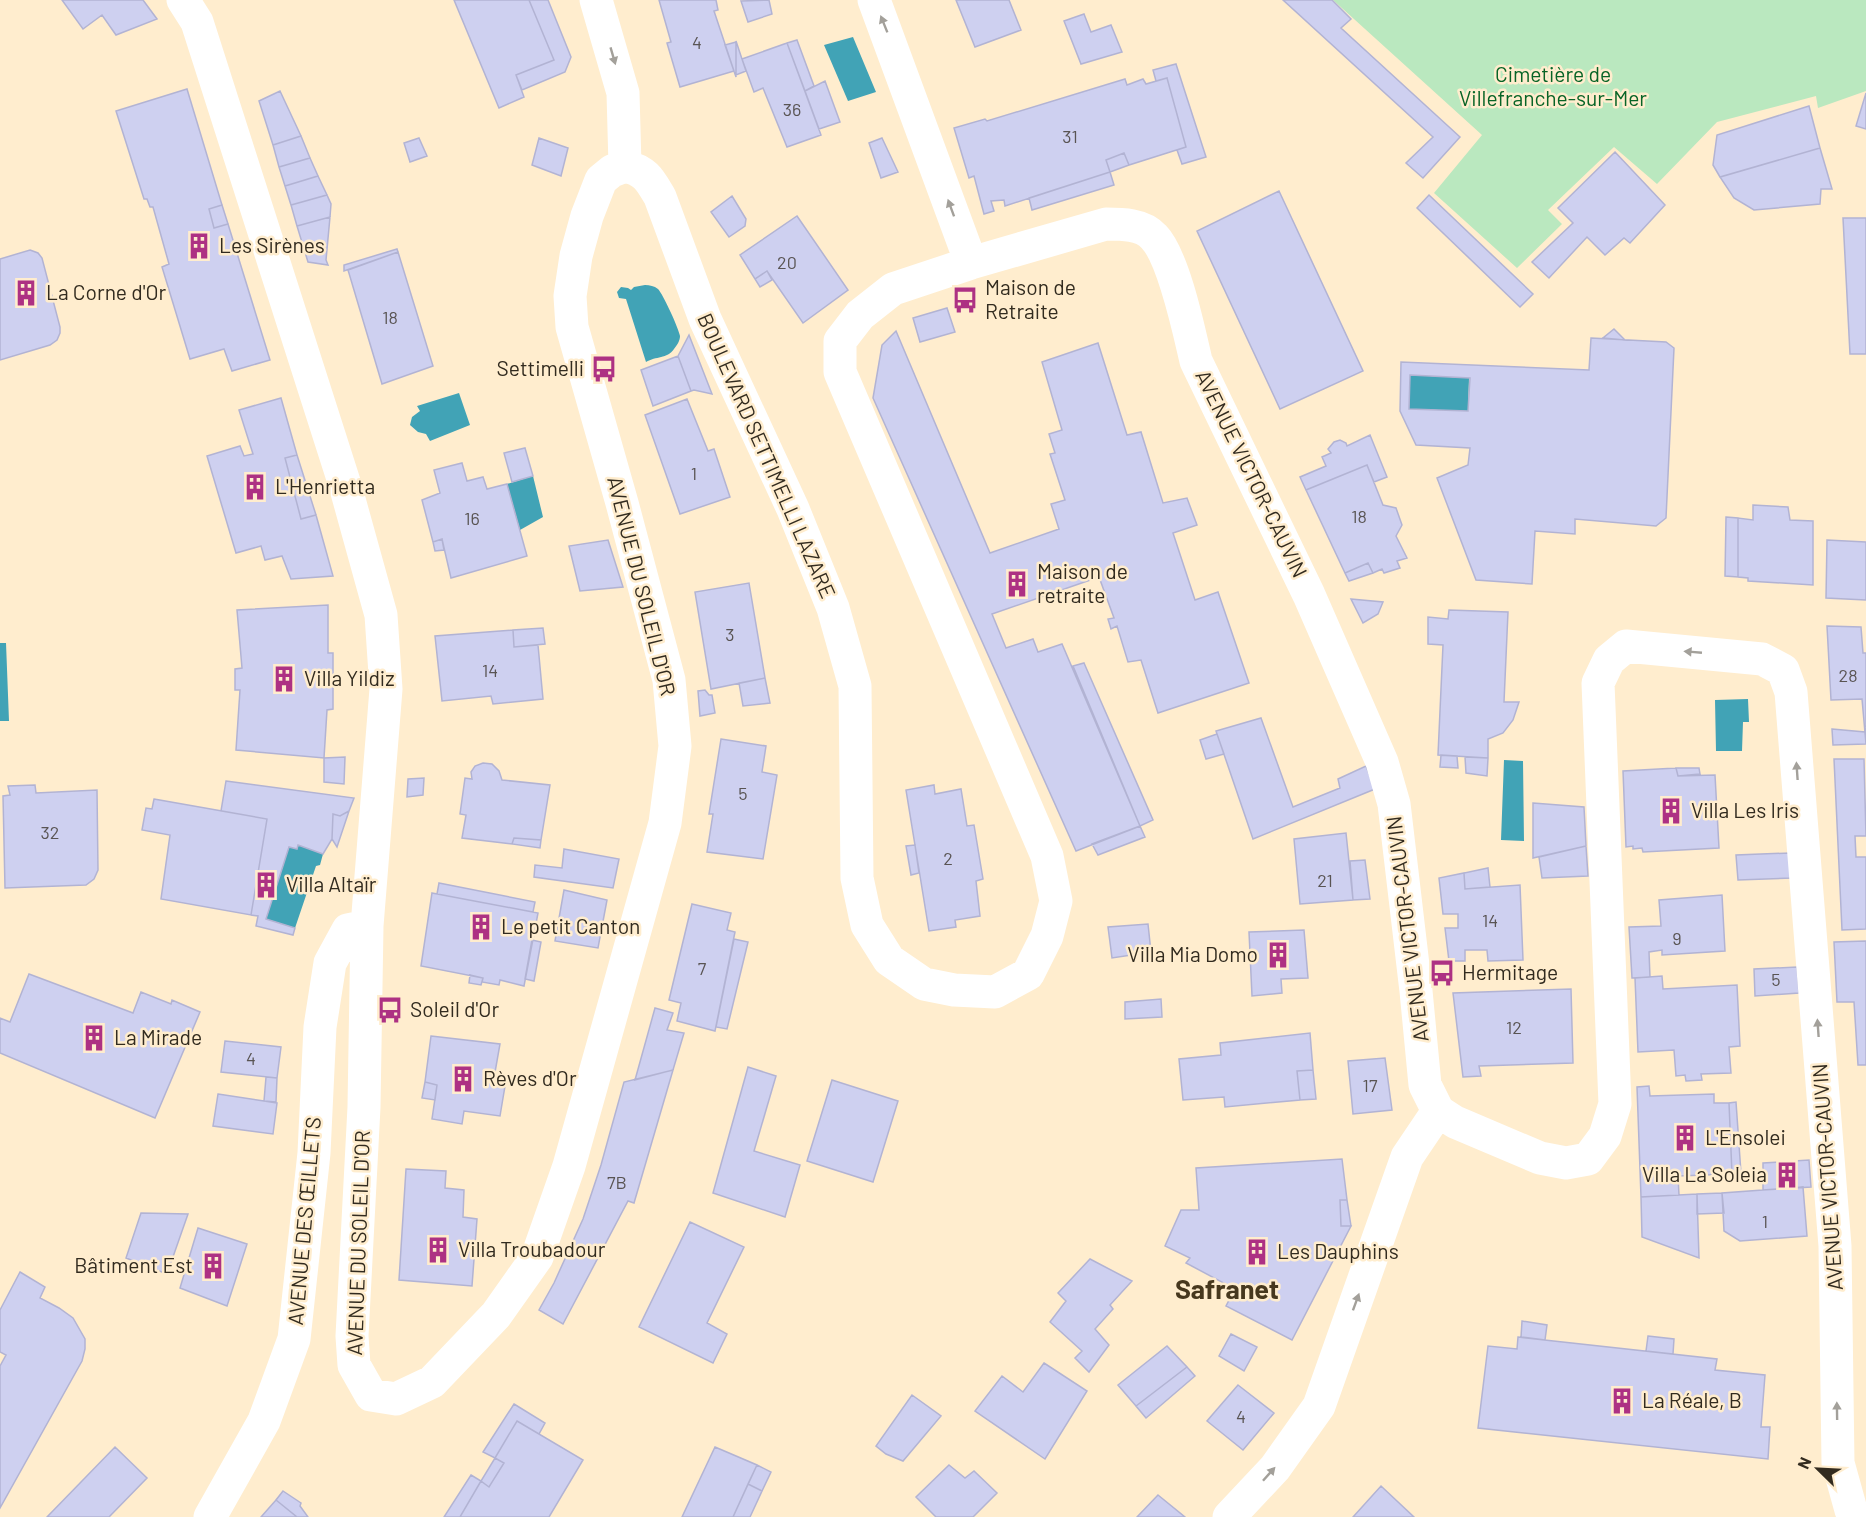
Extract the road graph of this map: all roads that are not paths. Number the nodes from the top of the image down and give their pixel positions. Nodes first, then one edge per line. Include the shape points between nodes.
1 (183, 0) edge
2 (596, 0) edge
3 (874, 0) edge
4 (626, 166) junction
5 (970, 263) junction
6 (367, 926) junction
7 (924, 984) joint
8 (1438, 1111) junction
9 (1853, 1509) edge
10 (210, 1517) edge
11 (1229, 1517) edge

1 - 6 street, AVENUE DU SOLEIL D'OR via 197,22 345,485 381,615 386,689
2 -> 4 street via 623,93
5 -> 3 street
4 - 6 street, AVENUE DU SOLEIL D'OR via 601,180 576,256 570,296 572,327 669,680 675,746 665,823 569,1166 537,1257 496,1315 432,1383 396,1399 371,1395 354,1365 352,1336 364,1107
4 - 7 street, BOULEVARD SETTIMELLI LAZARE via 649,179 660,197 705,319 793,508 833,608 855,686 857,878 867,925 889,960
5 - 7 street, AVENUE VICTOR-CAUVIN via 893,289 860,315 840,341 840,372 1047,856 1056,901 1047,936 1028,974 995,992
5 - 8 street, AVENUE VICTOR-CAUVIN via 1106,224 1129,224 1153,235 1166,255 1196,361 1309,595 1382,762 1394,804 1425,1085
6 - 10 street, AVENUE DES ŒILLETS via 348,930 330,963 320,1027 314,1153 294,1339 264,1421
9 -> 8 street, AVENUE VICTOR-CAUVIN via 1838,1463 1835,1246 1791,692 1783,670 1762,658 1626,646 1609,660 1598,683 1615,1104 1605,1136 1587,1159 1566,1163 1540,1158
11 -> 8 street via 1275,1468 1319,1406 1407,1157

